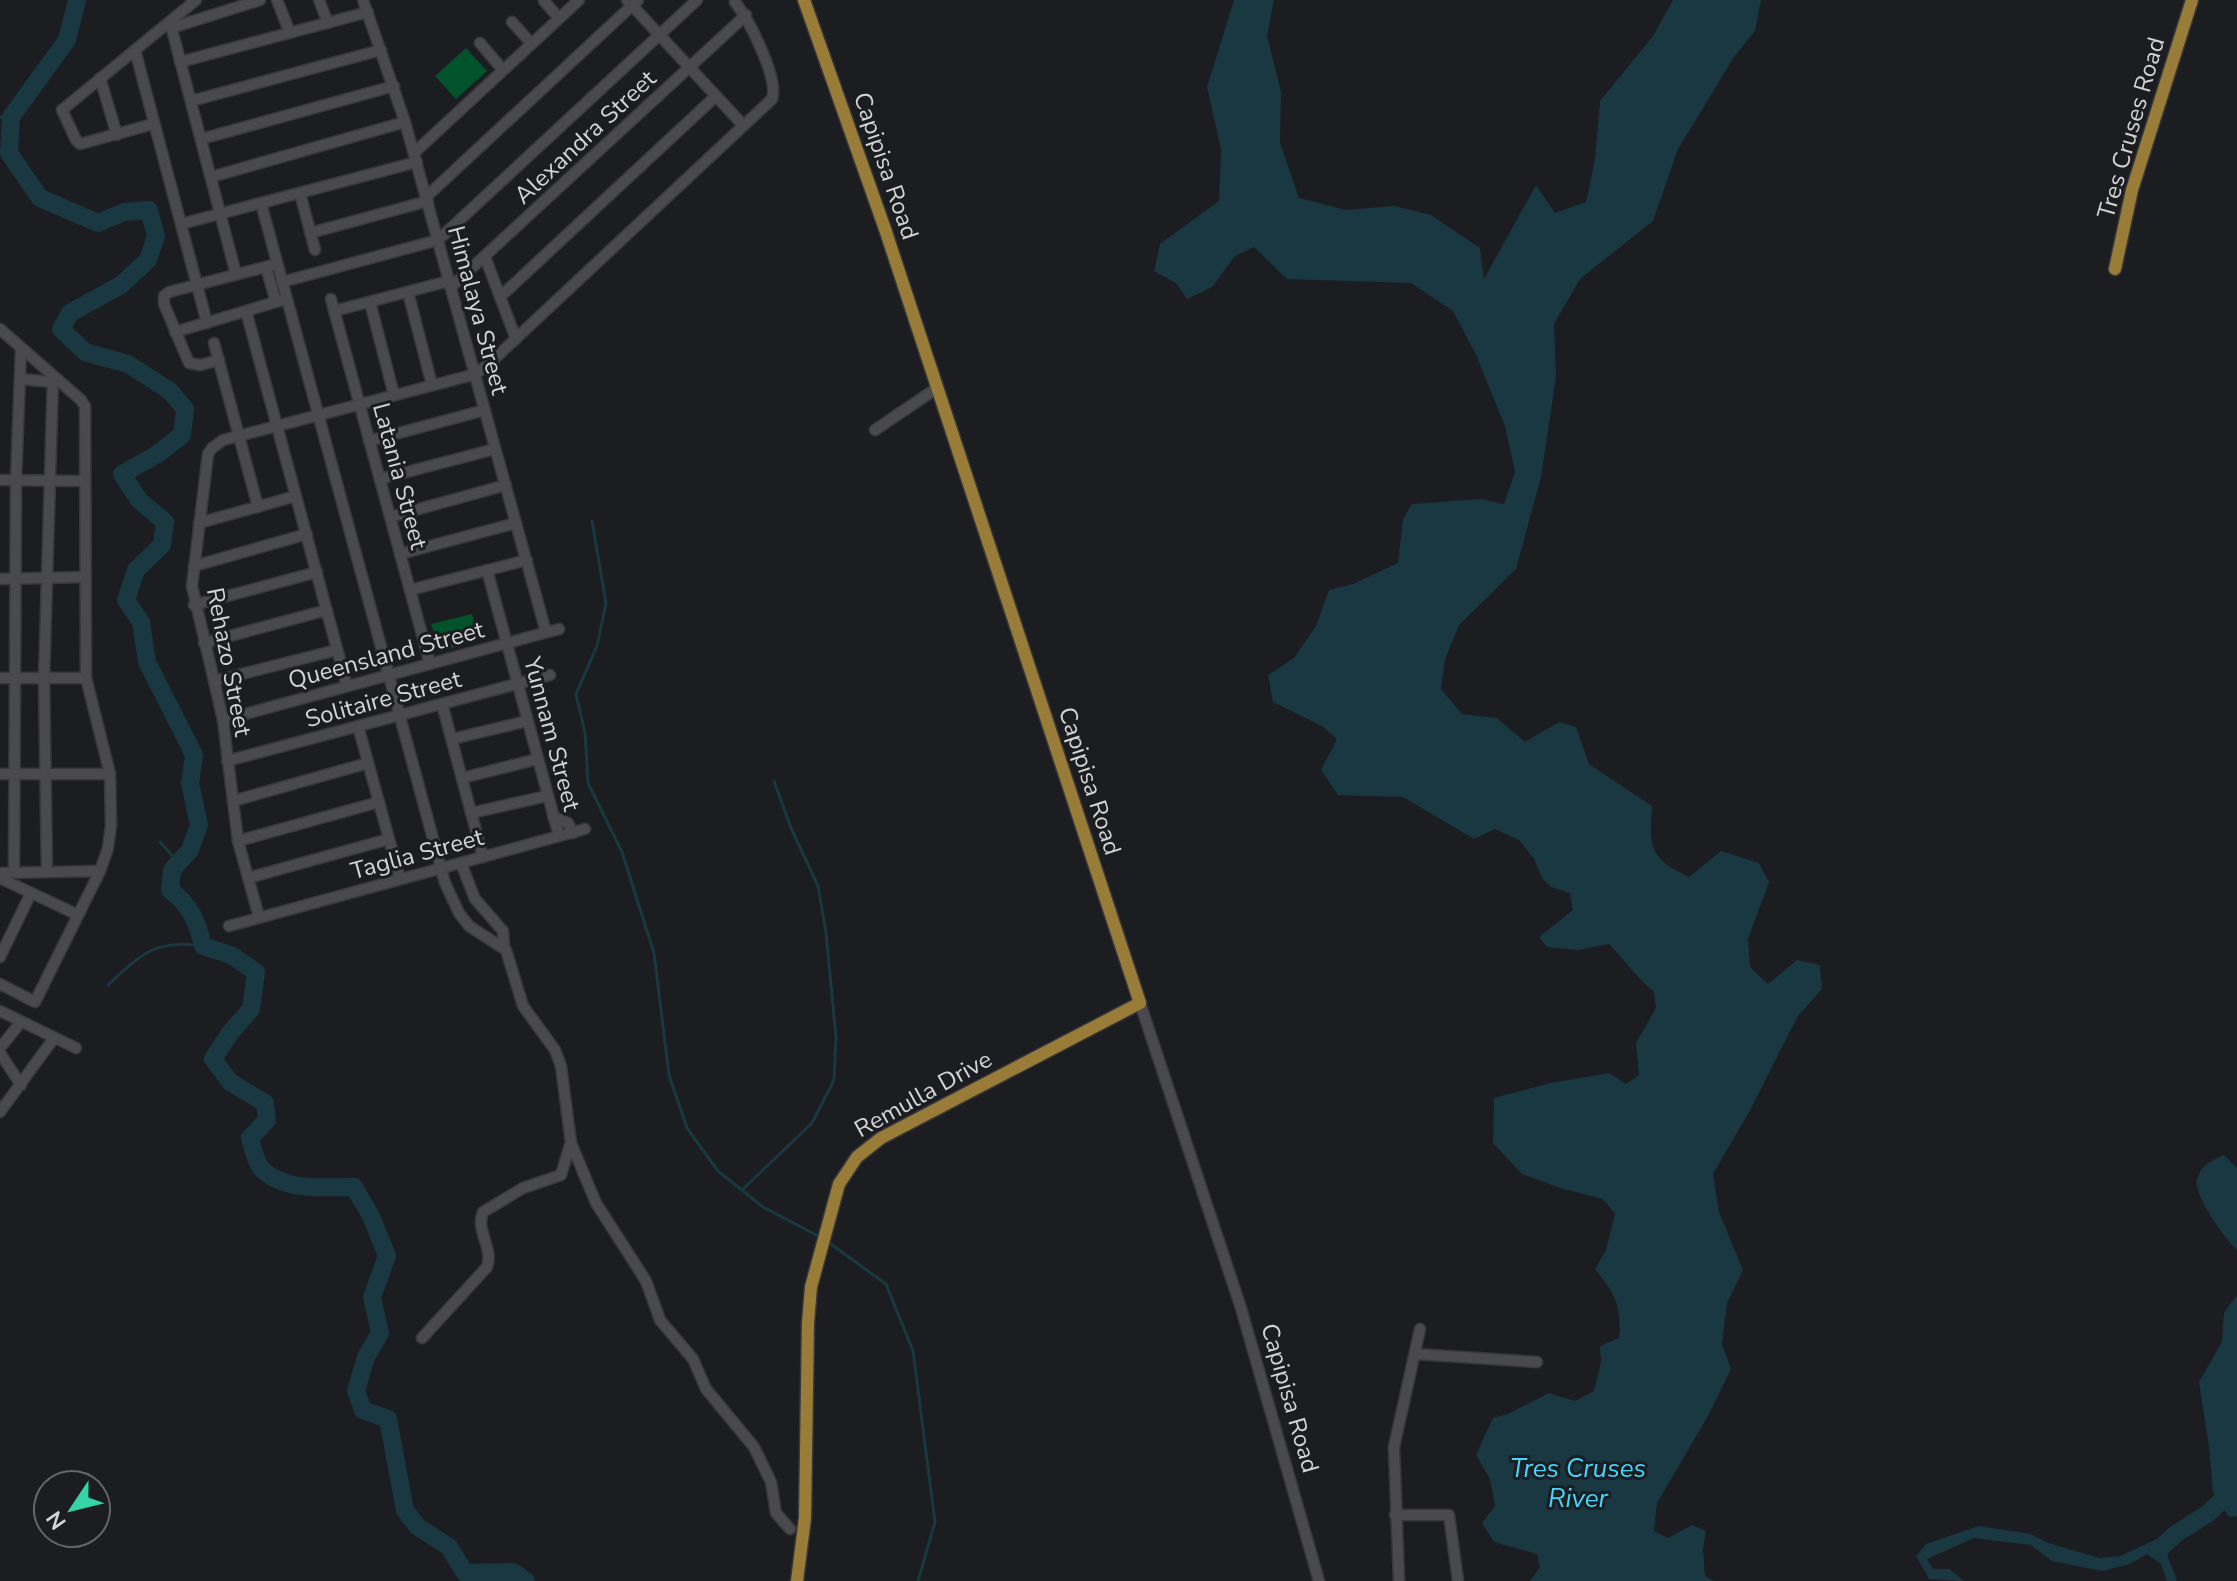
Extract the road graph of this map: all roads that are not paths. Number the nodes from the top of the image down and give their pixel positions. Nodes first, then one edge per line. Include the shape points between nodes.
1 (196, 0) edge
2 (260, 0) edge
3 (277, 0) edge
4 (319, 0) edge
5 (363, 0) edge
6 (579, 0) edge
7 (697, 0) edge
8 (804, 0) edge
9 (2192, 0) edge
10 (544, 1) edge
11 (632, 2) edge
12 (735, 2) dead end
13 (368, 12) junction
14 (746, 15) junction
15 (559, 18) junction
16 (512, 22) dead end
17 (328, 23) junction
18 (170, 25) junction
19 (290, 33) junction
20 (659, 34) junction
21 (480, 43) dead end
22 (531, 43) junction
23 (135, 50) junction
24 (381, 50) junction
25 (180, 62) junction
26 (689, 67) junction
27 (503, 70) junction
28 (100, 78) junction
29 (394, 86) junction
30 (716, 96) junction
31 (191, 101) junction
32 (405, 122) junction
33 (153, 124) junction
34 (743, 125) junction
35 (117, 135) junction
36 (201, 139) junction
37 (415, 158) junction
38 (211, 177) junction
39 (300, 193) junction
40 (427, 199) junction
41 (261, 203) junction
42 (220, 214) junction
43 (181, 224) junction
44 (310, 233) junction
45 (438, 240) junction
46 (315, 250) dead end
47 (485, 257) junction
48 (272, 265) junction
49 (2115, 269) dead end
50 (236, 274) junction
51 (282, 282) junction
52 (197, 284) junction
53 (450, 284) junction
54 (408, 292) junction
55 (500, 297) junction
56 (331, 299) dead end
57 (281, 300) junction
58 (370, 302) junction
59 (246, 311) junction
60 (334, 311) junction
61 (207, 323) junction
62 (0, 329) edge
63 (175, 332) junction
64 (516, 339) junction
65 (214, 343) dead end
66 (21, 348) junction
67 (219, 360) junction
68 (476, 374) junction
69 (20, 379) junction
70 (53, 380) junction
71 (432, 385) junction
72 (937, 388) junction
73 (394, 395) junction
74 (359, 403) junction
75 (485, 410) junction
76 (317, 414) junction
77 (278, 425) junction
78 (875, 430) dead end
79 (239, 435) junction
80 (369, 441) junction
81 (495, 449) junction
82 (380, 479) junction
83 (0, 480) edge
84 (16, 480) junction
85 (48, 481) junction
86 (85, 481) junction
87 (506, 485) junction
88 (296, 496) junction
89 (258, 507) junction
90 (390, 517) junction
91 (199, 523) junction
92 (516, 523) junction
93 (307, 534) junction
94 (400, 554) junction
95 (527, 560) junction
96 (194, 566) junction
97 (487, 570) junction
98 (317, 572) junction
99 (85, 577) junction
100 (46, 578) junction
101 (0, 579) edge
102 (15, 579) junction
103 (410, 590) junction
104 (194, 605) junction
105 (327, 610) junction
106 (559, 629) dead end
107 (546, 632) junction
108 (204, 643) junction
109 (506, 643) junction
110 (337, 650) junction
111 (430, 664) junction
112 (390, 674) junction
113 (550, 675) dead end
114 (0, 678) edge
115 (13, 678) junction
116 (44, 678) junction
117 (86, 678) junction
118 (214, 681) junction
119 (517, 684) junction
120 (347, 686) junction
121 (442, 704) junction
122 (401, 715) junction
123 (223, 720) junction
124 (527, 721) junction
125 (358, 726) junction
126 (452, 739) junction
127 (538, 759) junction
128 (227, 761) junction
129 (368, 763) junction
130 (0, 774) edge
131 (13, 774) junction
132 (44, 774) junction
133 (110, 774) junction
134 (462, 778) junction
135 (547, 796) junction
136 (233, 801) junction
137 (379, 802) junction
138 (471, 813) junction
139 (553, 817) junction
140 (585, 829) dead end
141 (573, 833) junction
142 (559, 836) junction
143 (389, 839) junction
144 (238, 841) junction
145 (483, 857) junction
146 (461, 863) junction
147 (441, 868) junction
148 (47, 871) junction
149 (100, 871) junction
150 (14, 872) junction
151 (248, 878) junction
152 (1, 879) edge
153 (400, 879) junction
154 (31, 893) junction
155 (78, 915) junction
156 (259, 917) junction
157 (229, 926) dead end
158 (504, 947) junction
159 (0, 957) edge
160 (0, 984) edge
161 (1140, 1003) junction
162 (0, 1011) edge
163 (21, 1022) junction
164 (54, 1038) junction
165 (76, 1048) dead end
166 (0, 1050) edge
167 (21, 1085) junction
168 (0, 1112) edge
169 (571, 1143) junction
170 (1420, 1329) dead end
171 (422, 1338) dead end
172 (1416, 1354) junction
173 (1537, 1362) dead end
174 (1395, 1515) junction
175 (790, 1529) dead end
176 (797, 1581) edge
177 (1319, 1581) edge
178 (1399, 1581) edge
179 (1458, 1581) edge

1 - 18 street
2 - 18 street
3 - 19 street
4 - 17 street
5 - 13 street, Himalaya Street
6 - 15 street
7 - 20 street
8 - 72 main road, Capipisa Road
9 - 49 main road, Tres Cruses Road via 2132,190
10 - 15 street
11 - 20 street
11 - 40 street
12 - 14 street
13 - 17 street
13 - 24 street, Himalaya Street
14 - 26 street, Alexandra Street
14 - 34 street via 774,95
15 - 22 street
16 - 22 street
17 - 19 street
18 - 23 street
18 - 25 street
19 - 25 street
20 - 26 street
20 - 45 street
21 - 27 street
22 - 27 street
23 - 28 street
23 - 33 street
24 - 29 street, Himalaya Street
24 - 31 street
25 - 31 street
26 - 30 street
26 - 47 street, Alexandra Street
27 - 37 street
28 - 35 street
28 - 35 street via 62,113 80,144
29 - 32 street, Himalaya Street
29 - 36 street
30 - 34 street
30 - 55 street
31 - 36 street
32 - 37 street, Himalaya Street
32 - 38 street
33 - 35 street
33 - 43 street
34 - 64 street
36 - 38 street
37 - 39 street
37 - 40 street, Himalaya Street
38 - 42 street
39 - 41 street
39 - 44 street
40 - 44 street
40 - 45 street, Himalaya Street
41 - 42 street
41 - 48 street
42 - 43 street
42 - 50 street
43 - 52 street
44 - 46 street
45 - 51 street
45 - 53 street, Himalaya Street
47 - 53 street, Alexandra Street
47 - 55 street
48 - 50 street
48 - 51 street
48 - 57 street
50 - 52 street
51 - 57 street
52 - 61 street
52 - 63 street via 164,296
53 - 54 street, Alexandra Street
53 - 68 street, Himalaya Street
54 - 58 street, Alexandra Street
54 - 71 street
55 - 64 street
56 - 60 street, Latania Street
57 - 59 street
57 - 76 street
58 - 60 street, Alexandra Street
58 - 73 street
59 - 61 street
59 - 77 street
60 - 74 street, Latania Street
61 - 63 street
62 - 66 street
63 - 67 street via 189,363
64 - 68 street
65 - 67 street
66 - 69 street
66 - 70 street
67 - 79 street
68 - 71 street, Rehazo Street
68 - 75 street, Himalaya Street
69 - 70 street
69 - 84 street
70 - 85 street
70 - 86 street via 85,406
71 - 73 street, Rehazo Street
72 - 78 street
72 - 161 main road, Capipisa Road
73 - 74 street, Rehazo Street
74 - 76 street, Rehazo Street
74 - 80 street, Latania Street
75 - 80 street
75 - 81 street, Himalaya Street
76 - 77 street, Rehazo Street
76 - 112 street
77 - 79 street, Rehazo Street
77 - 88 street
79 - 89 street
79 - 91 street, Rehazo Street via 217,443 208,454
80 - 82 street, Latania Street
81 - 82 street
81 - 87 street, Himalaya Street
82 - 90 street, Latania Street
83 - 84 street
84 - 85 street
84 - 102 street
85 - 86 street
85 - 100 street
86 - 99 street
87 - 90 street
87 - 92 street, Himalaya Street
88 - 89 street
88 - 93 street
89 - 91 street
90 - 94 street, Latania Street
91 - 96 street, Rehazo Street
92 - 94 street
92 - 95 street, Himalaya Street
93 - 96 street
93 - 98 street
94 - 103 street, Latania Street
95 - 97 street
95 - 107 street, Himalaya Street
96 - 104 street, Rehazo Street
97 - 103 street
97 - 109 street, Yunnam Street
98 - 104 street
98 - 105 street
99 - 100 street
99 - 117 street
100 - 102 street
100 - 116 street
101 - 102 street
102 - 115 street
103 - 111 street, Latania Street
104 - 108 street, Rehazo Street
105 - 108 street
105 - 110 street
106 - 107 street, Queensland Street
107 - 109 street, Queensland Street
108 - 118 street, Rehazo Street
109 - 111 street, Queensland Street
109 - 119 street, Yunnam Street
110 - 118 street
110 - 120 street
111 - 112 street, Queensland Street
112 - 120 street, Queensland Street
112 - 122 street
113 - 119 street, Solitaire Street
114 - 115 street
115 - 116 street
115 - 131 street
116 - 117 street
116 - 132 street
117 - 133 street
118 - 123 street, Rehazo Street
119 - 121 street, Solitaire Street
119 - 124 street, Yunnam Street
120 - 123 street, Queensland Street
121 - 122 street, Solitaire Street
121 - 126 street
122 - 125 street, Solitaire Street
122 - 147 street
123 - 128 street, Rehazo Street
124 - 126 street
124 - 127 street, Yunnam Street
125 - 128 street, Solitaire Street
125 - 129 street
126 - 134 street
127 - 134 street
127 - 135 street, Yunnam Street
128 - 136 street, Rehazo Street
129 - 136 street
129 - 137 street
130 - 131 street
131 - 132 street
131 - 150 street
132 - 133 street
132 - 148 street
133 - 149 street via 111,825
134 - 138 street
135 - 138 street
135 - 139 street, Yunnam Street
136 - 144 street, Rehazo Street
137 - 143 street
137 - 144 street
138 - 145 street
139 - 141 street via 568,823
139 - 142 street, Yunnam Street
140 - 141 street, Taglia Street
141 - 142 street, Taglia Street
142 - 145 street, Taglia Street
143 - 151 street
143 - 153 street
144 - 151 street, Rehazo Street
145 - 146 street, Taglia Street
146 - 147 street, Taglia Street
146 - 158 street via 475,899 500,926
147 - 153 street, Taglia Street
147 - 158 street via 469,926
148 - 149 street
148 - 150 street
149 - 155 street
150 - 152 street
151 - 156 street, Rehazo Street
152 - 154 street
153 - 156 street, Taglia Street
154 - 155 street
154 - 159 street
155 - 160 street via 35,1002
156 - 157 street, Taglia Street
158 - 169 street via 523,1006 561,1066
161 - 176 main road, Remulla Drive via 881,1138 852,1162 835,1194 809,1305 805,1518
161 - 177 street, Capipisa Road via 1241,1308
162 - 163 street
163 - 164 street
163 - 166 street
164 - 165 street
164 - 167 street
166 - 167 street
167 - 168 street
169 - 171 street via 561,1175 523,1188 483,1212 487,1267
169 - 175 street via 596,1203 646,1281 660,1320 693,1359 706,1389 754,1447 774,1491 776,1513
170 - 172 street
172 - 173 street
172 - 174 street via 1394,1447
174 - 178 street
174 - 179 street via 1449,1515

